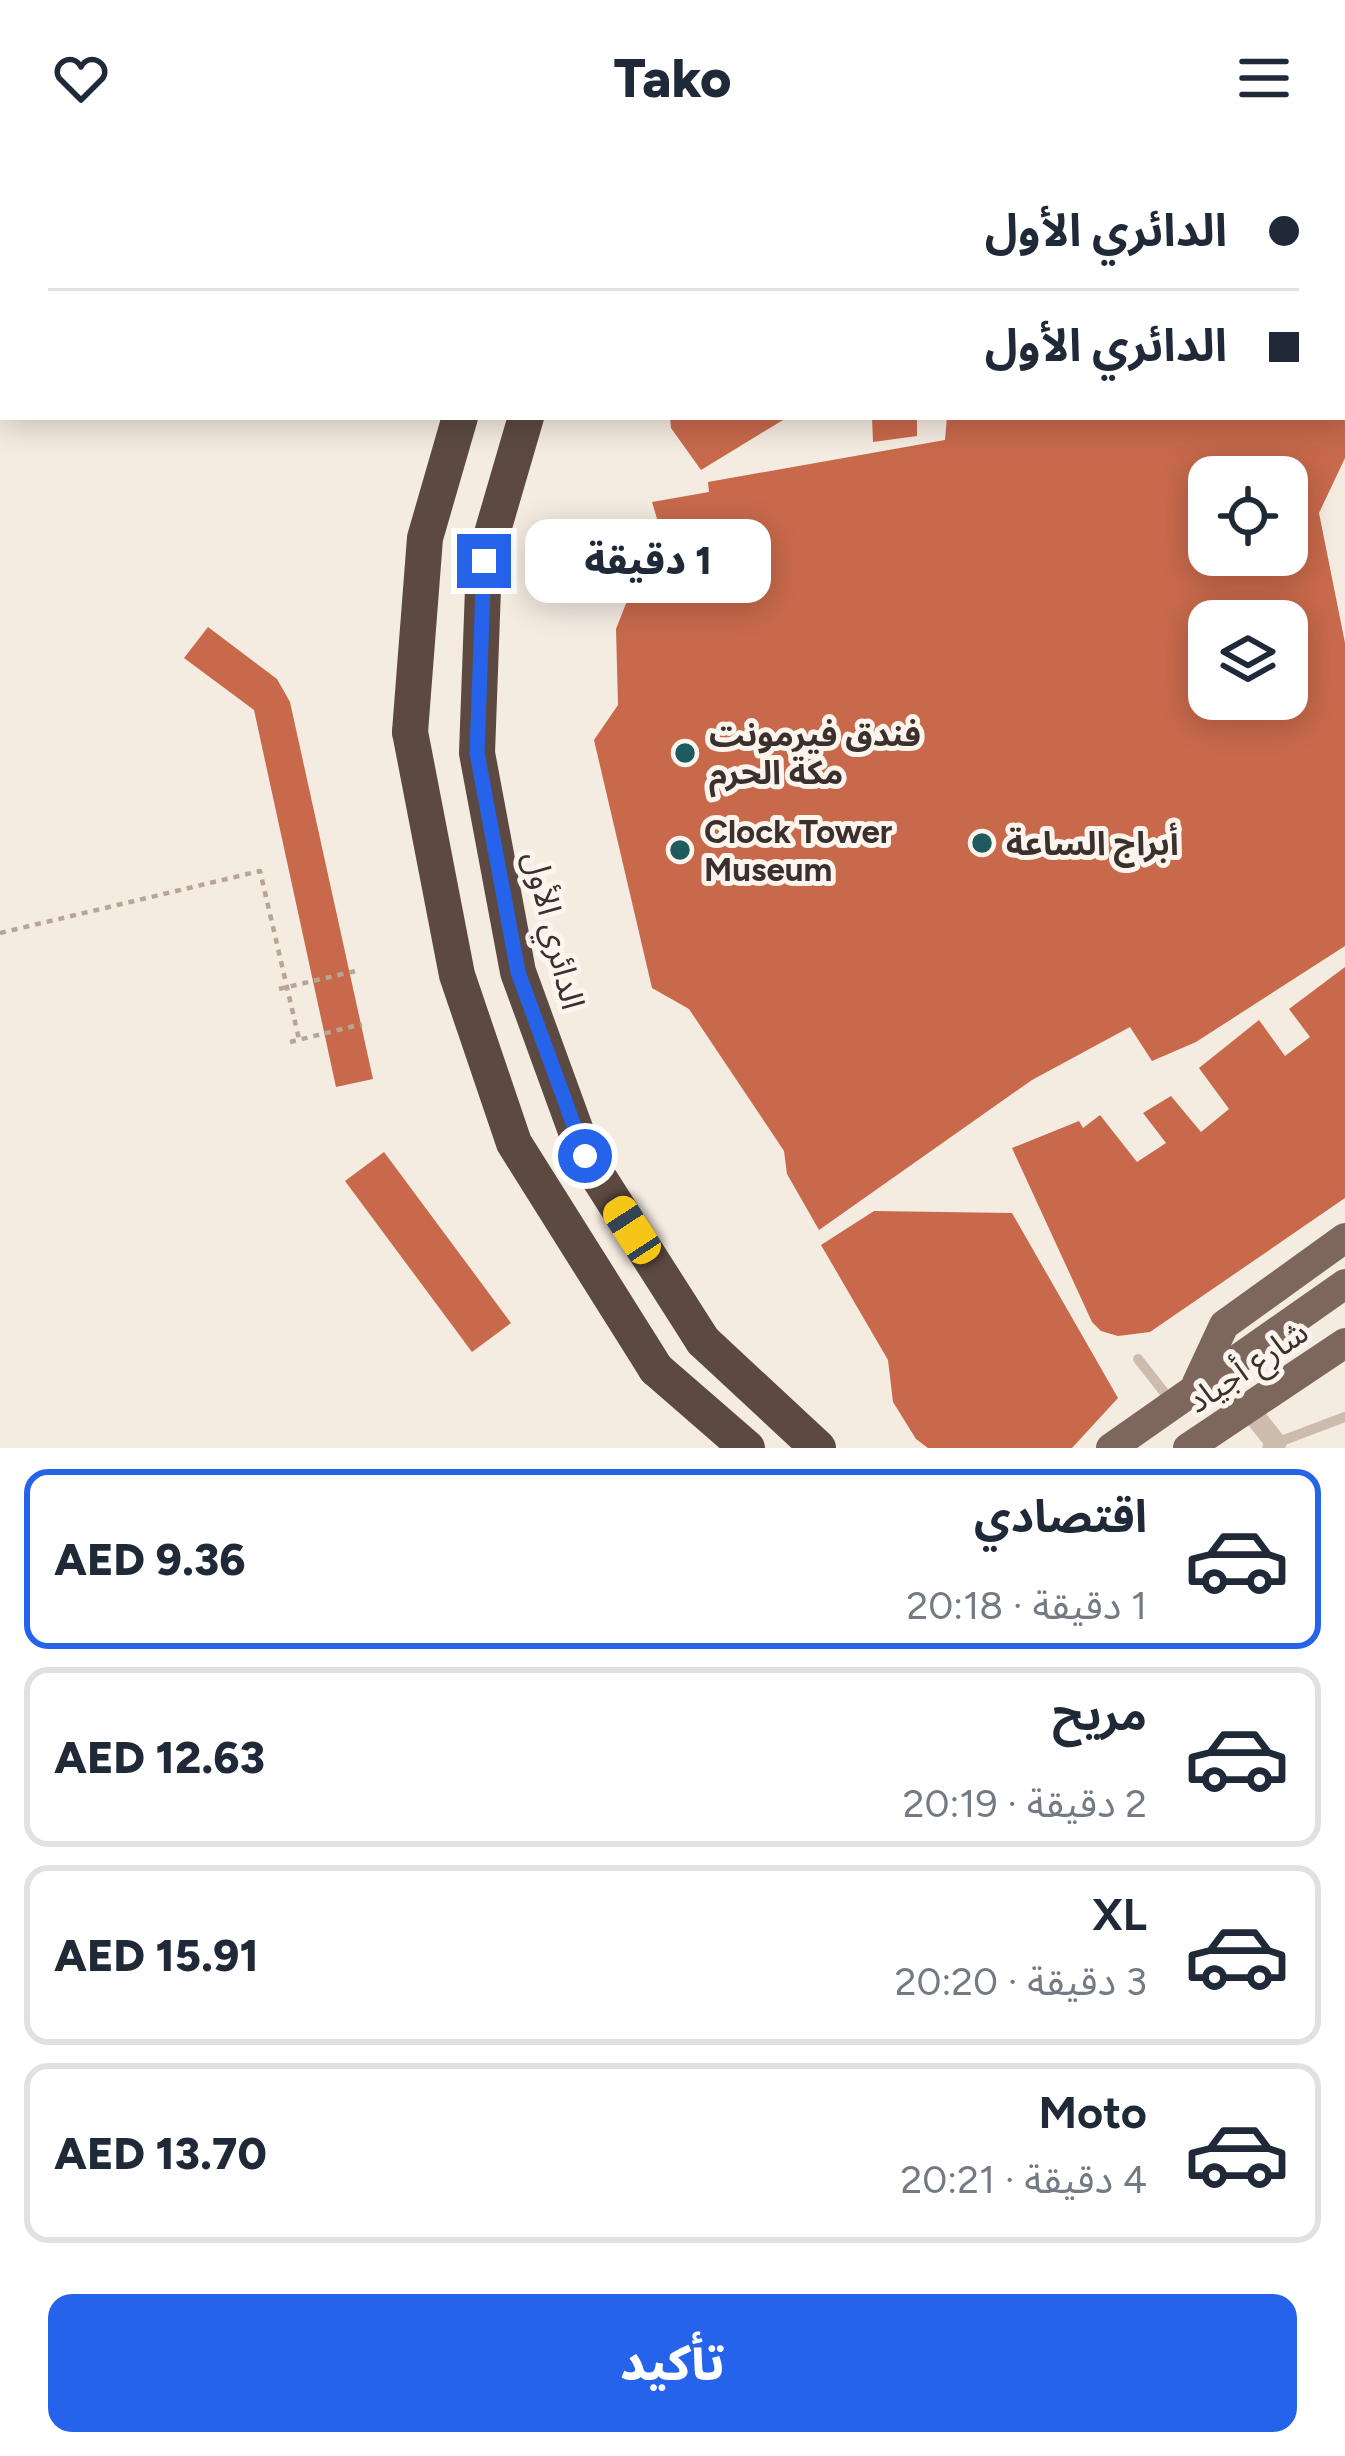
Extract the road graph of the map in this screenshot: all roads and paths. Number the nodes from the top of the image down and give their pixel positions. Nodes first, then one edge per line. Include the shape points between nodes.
1 (459, 420) edge
2 (525, 420) edge
3 (0, 933) edge
4 (360, 970) dead end
5 (283, 988) junction
6 (362, 1024) dead end
7 (298, 1039) junction
8 (290, 1042) dead end
9 (1345, 1238) edge
10 (1345, 1283) edge
11 (1345, 1343) edge
12 (1138, 1359) dead end
13 (1197, 1383) junction
14 (1171, 1401) junction
15 (1248, 1408) junction
16 (1345, 1417) edge
17 (1275, 1446) edge
18 (747, 1448) edge
19 (818, 1448) edge
20 (1111, 1448) edge
21 (1188, 1448) edge

1 - 18 highway, bridge via 425,538 410,732 457,975 514,1143 656,1369
2 - 19 highway, الدائري الأول, bridge via 484,561 477,753 518,972 585,1156 703,1341
3 - 5 path via 260,871
4 - 5 path
5 - 7 path
6 - 7 path
7 - 8 path
9 - 13 main road, شارع أجياد via 1224,1325
10 - 13 main road, شارع أجياد
11 - 15 main road, شارع أجياد
12 - 14 lane
13 - 14 main road, شارع أجياد
14 - 20 main road, شارع أجياد
15 - 17 street
15 - 21 main road, شارع أجياد
16 - 17 lane

